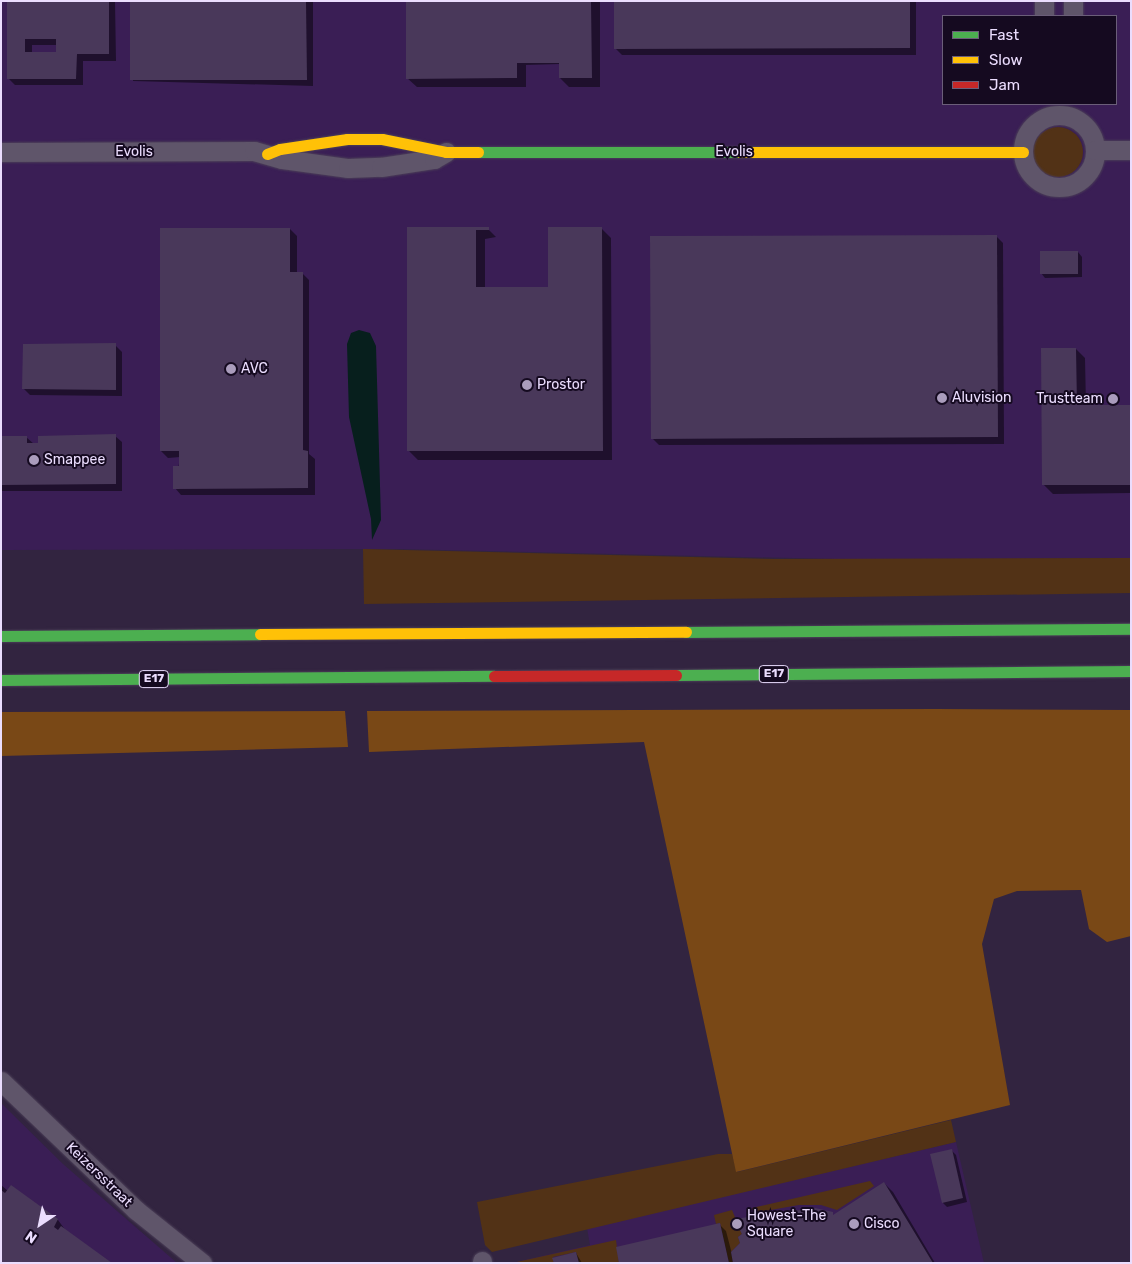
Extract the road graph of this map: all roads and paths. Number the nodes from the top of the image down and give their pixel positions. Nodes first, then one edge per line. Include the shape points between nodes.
1 (1044, 1) edge
2 (1073, 1) edge
3 (1044, 15) edge
4 (1073, 15) edge
5 (1044, 111) edge
6 (1073, 111) edge
7 (1095, 150) junction
8 (1131, 150) edge
9 (1, 152) edge
10 (446, 152) junction
11 (1023, 152) junction
12 (267, 154) junction
13 (1131, 629) edge
14 (1, 636) edge
15 (1131, 671) edge
16 (1, 680) edge
17 (1, 1081) edge
18 (202, 1263) edge

1 - 3 street
2 - 4 street
5 - 6 street via 1057,115
5 - 11 street via 1030,129
6 - 7 street via 1092,135
7 - 8 street
7 - 11 street via 1088,174 1081,181 1063,188 1036,180 1025,165
9 - 12 street, Evolis via 254,151
10 - 11 main road, Evolis
10 - 12 main road, Evolis via 382,139 347,139 280,149
10 - 12 street, Evolis via 434,159 356,168 333,168
13 - 14 main road
15 - 16 main road, E17
17 - 18 street, Keizersstraat via 136,1210

